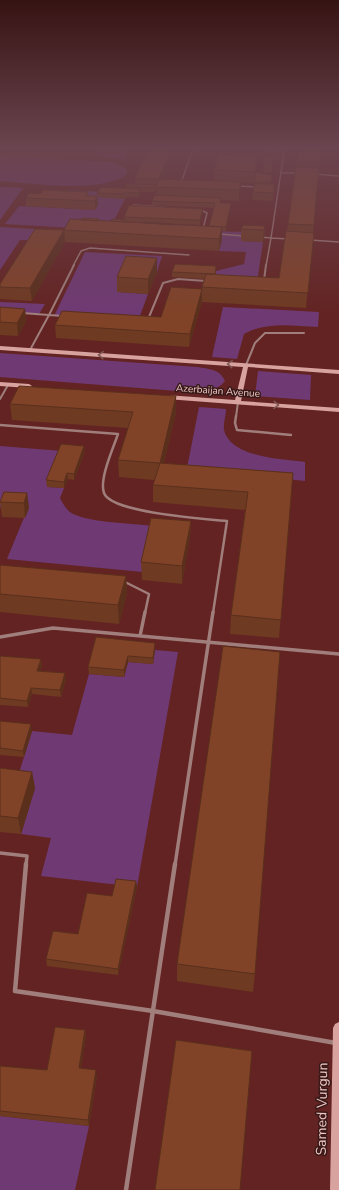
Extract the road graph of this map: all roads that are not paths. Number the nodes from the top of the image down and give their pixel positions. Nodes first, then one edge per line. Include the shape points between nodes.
1 (133, 205) edge
2 (277, 205) edge
3 (170, 207) edge
4 (192, 208) edge
5 (207, 232) edge
6 (214, 234) edge
7 (250, 236) edge
8 (257, 237) edge
9 (271, 238) junction
10 (294, 239) edge
11 (309, 240) edge
12 (339, 242) edge
13 (189, 255) dead end
14 (208, 281) edge
15 (262, 283) edge
16 (21, 313) edge
17 (49, 315) junction
18 (64, 316) edge
19 (144, 320) edge
20 (304, 333) dead end
21 (0, 348) edge
22 (30, 350) junction
23 (246, 365) junction
24 (339, 372) edge
25 (0, 384) edge
26 (8, 385) junction
27 (40, 387) edge
28 (159, 396) edge
29 (0, 399) edge
30 (238, 402) junction
31 (339, 410) edge
32 (0, 426) edge
33 (291, 435) dead end
34 (120, 579) edge
35 (140, 636) junction
36 (0, 637) edge
37 (209, 642) junction
38 (339, 654) edge
39 (0, 853) edge
40 (153, 1011) junction
41 (339, 1028) edge
42 (339, 1044) edge
43 (126, 1190) edge
44 (337, 1190) edge

1 - 3 lane
2 - 9 lane
4 - 5 lane via 207,213 203,227
6 - 7 lane
8 - 9 lane
9 - 10 lane
9 - 15 lane
11 - 12 lane
13 - 17 lane via 84,249
14 - 19 lane via 167,281 149,317
16 - 17 lane
17 - 18 lane
17 - 22 lane
20 - 23 lane via 267,332 261,335 253,344
21 - 22 main road
23 -> 22 main road
23 - 24 main road
23 - 30 main road
25 - 26 main road
26 - 27 main road
26 - 29 lane
28 - 30 main road, Azerbaijan Avenue
30 -> 31 main road, Azerbaijan Avenue
30 - 33 lane via 235,423 237,430
32 - 37 lane via 118,434 102,482 104,494 113,503 154,513 227,521
34 - 35 lane via 149,594
35 - 36 lane via 53,628
35 - 37 lane
37 - 38 lane
37 - 40 lane
39 - 40 lane via 27,856 15,991
40 - 42 lane
40 - 43 lane
41 - 42 main road, Samed Vurgun
42 - 44 main road, Samed Vurgun

